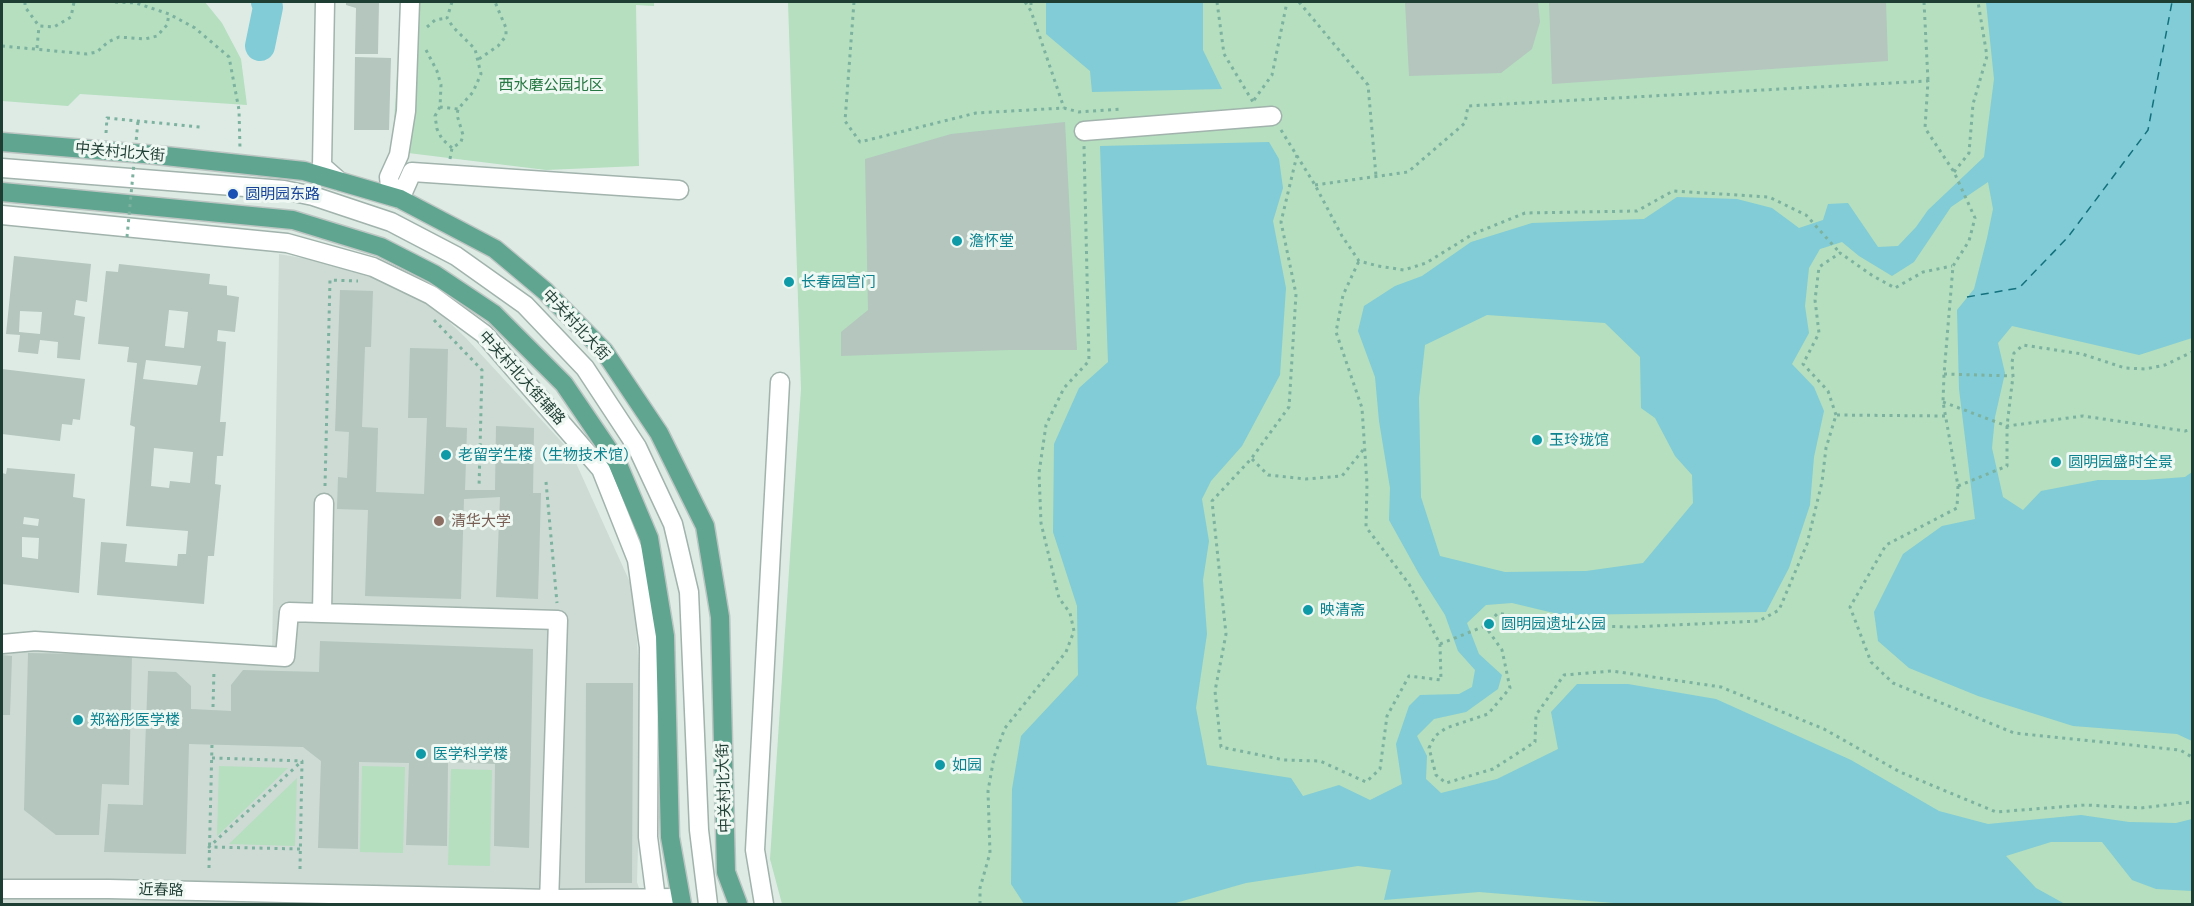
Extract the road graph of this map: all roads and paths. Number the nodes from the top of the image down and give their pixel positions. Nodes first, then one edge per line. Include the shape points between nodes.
1 (25, 2) edge
2 (74, 2) edge
3 (115, 2) edge
4 (325, 2) edge
5 (410, 2) edge
6 (452, 2) edge
7 (495, 2) edge
8 (854, 2) edge
9 (1025, 2) edge
10 (1031, 2) edge
11 (1218, 2) edge
12 (1287, 2) edge
13 (1299, 2) edge
14 (1924, 2) edge
15 (1978, 2) edge
16 (1031, 11) junction
17 (170, 14) junction
18 (447, 18) junction
19 (39, 26) junction
20 (424, 33) dead end
21 (425, 45) dead end
22 (2, 46) edge
23 (37, 49) junction
24 (479, 59) junction
25 (1928, 81) junction
26 (440, 107) junction
27 (1064, 108) junction
28 (458, 109) junction
29 (1272, 116) joint
30 (107, 118) dead end
31 (138, 121) junction
32 (200, 127) dead end
33 (1084, 131) junction
34 (2, 142) edge
35 (452, 148) junction
36 (1297, 155) junction
37 (239, 164) junction
38 (2, 168) edge
39 (1954, 172) junction
40 (444, 175) junction
41 (1376, 176) junction
42 (339, 181) junction
43 (1315, 185) junction
44 (679, 190) dead end
45 (2, 192) edge
46 (396, 197) junction
47 (2, 215) edge
48 (127, 237) dead end
49 (1840, 253) junction
50 (1359, 261) junction
51 (1953, 266) junction
52 (363, 282) dead end
53 (433, 319) dead end
54 (2193, 352) edge
55 (1944, 374) junction
56 (2013, 376) junction
57 (780, 382) dead end
58 (1943, 402) junction
59 (1836, 415) junction
60 (1946, 416) junction
61 (2007, 426) junction
62 (2193, 429) edge
63 (1364, 448) junction
64 (1251, 459) junction
65 (546, 482) dead end
66 (1958, 486) junction
67 (479, 488) dead end
68 (324, 503) joint
69 (322, 613) junction
70 (558, 620) junction
71 (1485, 626) junction
72 (2, 644) edge
73 (1440, 644) junction
74 (215, 652) junction
75 (213, 707) dead end
76 (212, 744) dead end
77 (2193, 757) edge
78 (212, 758) junction
79 (302, 760) junction
80 (2193, 802) edge
81 (209, 847) junction
82 (300, 849) junction
83 (209, 867) dead end
84 (300, 869) dead end
85 (2, 890) edge
86 (681, 901) edge
87 (550, 902) edge
88 (657, 902) edge
89 (708, 904) edge
90 (738, 904) edge
91 (764, 904) edge
92 (980, 904) edge

1 - 19 path
2 - 19 path via 71,17 54,27
3 - 17 path via 136,3
4 - 42 street via 322,166
5 - 46 street via 406,111 399,155 389,177
6 - 18 path
7 - 24 path via 506,36
8 - 27 path via 845,121 860,142 976,113
9 - 16 path
10 - 16 path
11 - 12 path via 1224,54 1253,101 1272,75
13 - 41 path via 1368,85
14 - 25 path
15 - 39 path via 1986,56 1973,104 1969,153
16 - 27 path
17 - 23 path via 157,36 119,37 97,52
17 - 37 path via 195,28 229,57 239,110
18 - 20 path via 428,25
18 - 24 path
19 - 23 path
21 - 26 path via 441,85
22 - 23 path
24 - 28 path via 481,74 473,92
25 - 39 path via 1925,128
25 - 41 path via 1468,106 1465,123 1408,172
26 - 28 path
26 - 35 path via 435,116 437,129
27 - 33 path via 1079,112
28 - 35 path via 463,135
29 - 33 street
29 - 36 path
30 - 31 path
31 - 32 path
31 - 48 path, bridge
33 - 92 path via 1089,361 1064,388 1046,425 1039,473 1041,523 1059,598 1070,613 1074,631 1066,652 1005,728 994,757 988,791 990,853 980,888
34 - 37 main road, 中关村北大街
35 - 40 path
36 - 43 path
36 - 64 path via 1281,222 1296,294 1289,407
37 - 42 main road, 中关村北大街 via 304,171
38 - 89 street, 中关村北大街 via 284,190 313,196 391,222 456,256 525,305 585,368 637,447 673,524 689,592 699,830
39 - 51 path via 1975,218 1969,241
40 - 44 street
40 - 46 street via 412,172
41 - 43 path
42 - 46 main road, 中关村北大街
43 - 50 path
45 - 86 main road via 293,220 381,247 434,274 494,314 564,384 617,462 649,538 665,636 670,837
46 - 90 main road, 中关村北大街 via 495,249 545,291 604,351 659,434 705,526 720,617 726,872
47 - 88 street, 中关村北大街辅路 via 287,243 373,267 431,295 484,334 601,469 637,560 649,647 648,837
49 - 50 path via 1806,215 1769,197 1673,191 1637,211 1525,213 1473,234 1426,263 1404,270
49 - 51 path via 1895,288 1923,272
49 - 59 path via 1820,267 1815,300 1819,333 1803,364 1828,391
50 - 63 path via 1343,295 1336,332 1362,408
51 - 55 path
52 - 68 path via 330,280
53 - 67 path via 482,370
54 - 56 path via 2145,369 2023,345 2014,353
55 - 56 path
55 - 58 path
56 - 61 path
57 - 91 street via 755,850
58 - 60 path
58 - 61 path
59 - 60 path
59 - 71 path via 1807,544 1779,610 1759,621 1632,627 1555,625 1498,613
60 - 66 path
61 - 62 path via 2083,416
61 - 66 path via 2007,466
63 - 64 path via 1342,476 1306,479 1268,475
63 - 73 path via 1366,527 1409,584
64 - 73 path via 1212,501 1226,634 1215,691 1221,747 1284,760 1320,761 1366,782 1380,769 1387,716 1410,676 1441,680
65 - 70 path
66 - 77 path via 1957,508 1886,545 1850,607 1871,662 1893,683 2014,733 2180,750
68 - 69 street
69 - 70 street
69 - 74 street via 289,612 285,657
70 - 87 street
71 - 73 path
71 - 80 path via 1502,650 1510,688 1488,714 1446,728 1435,736 1429,748 1432,764 1436,775 1446,783 1493,769 1535,742 1536,715 1564,675 1612,671 1721,687 1824,729 1900,772 1996,812 2086,805 2141,808
72 - 74 street via 35,641
74 - 75 path
76 - 78 path
78 - 79 path
78 - 81 path
79 - 81 path
79 - 82 path
81 - 82 path
81 - 83 path
82 - 84 path
85 - 87 street, 近春路 via 131,889
86 - 88 street, 近春路
87 - 88 street, 近春路

